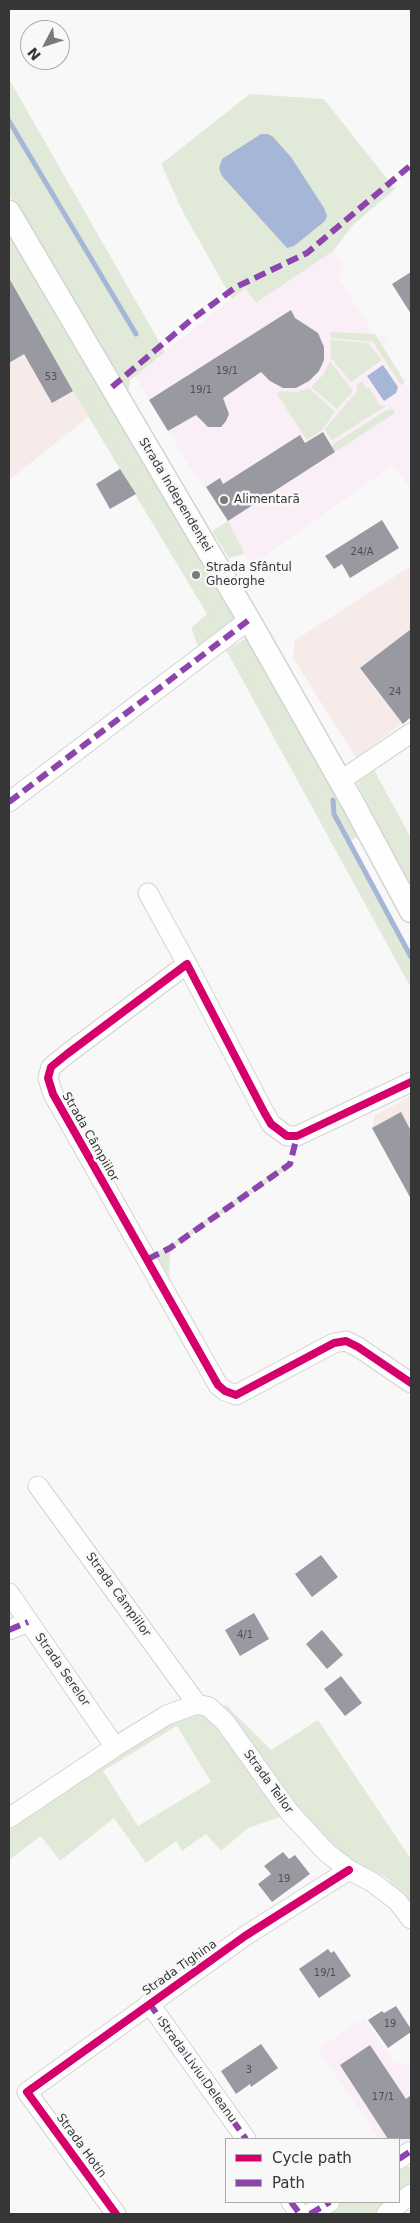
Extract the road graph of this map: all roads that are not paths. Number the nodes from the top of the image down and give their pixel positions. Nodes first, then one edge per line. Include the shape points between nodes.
1 (9, 212) edge
2 (248, 620) junction
3 (411, 733) edge
4 (340, 781) junction
5 (9, 802) edge
6 (148, 892) dead end
7 (411, 911) edge
8 (186, 964) junction
9 (411, 1082) edge
10 (411, 1383) edge
11 (38, 1486) dead end
12 (9, 1593) edge
13 (28, 1622) junction
14 (9, 1630) edge
15 (197, 1704) junction
16 (115, 1747) junction
17 (9, 1818) edge
18 (350, 1870) junction
19 (411, 1919) edge
20 (149, 2003) junction
21 (27, 2092) joint
22 (245, 2138) edge
23 (411, 2151) edge
24 (400, 2158) edge
25 (411, 2194) edge
26 (292, 2203) edge
27 (328, 2203) edge
28 (400, 2203) edge
29 (400, 2203) edge
30 (116, 2214) edge
31 (300, 2214) edge
32 (310, 2214) edge
33 (386, 2214) edge

1 - 2 main road, Strada Independenței
2 - 4 main road, Strada Independenței
2 - 5 street
3 - 4 street
4 - 7 main road, Strada Independenței
6 - 8 street
8 - 9 street via 264,1112 272,1124 287,1136 297,1136
8 - 10 street, Strada Câmpiilor via 51,1068 48,1078 53,1094 218,1385 225,1391 236,1395 334,1343 346,1341
11 - 15 street, Strada Câmpiilor
12 - 13 street, Strada Serelor
13 - 14 street
13 - 16 street, Strada Serelor
15 - 16 street via 167,1715
15 - 18 street, Strada Teilor via 210,1707 225,1722 290,1812 326,1852
16 - 17 street
18 - 19 street, Strada Teilor via 397,1901
18 - 20 street, Strada Tighina via 245,1936
20 - 21 street, Strada Tighina
20 - 22 street, Strada Liviu Deleanu
21 - 30 street, Strada Hotin
23 - 24 street
25 - 28 street
26 - 31 street
27 - 32 street
29 - 33 street

